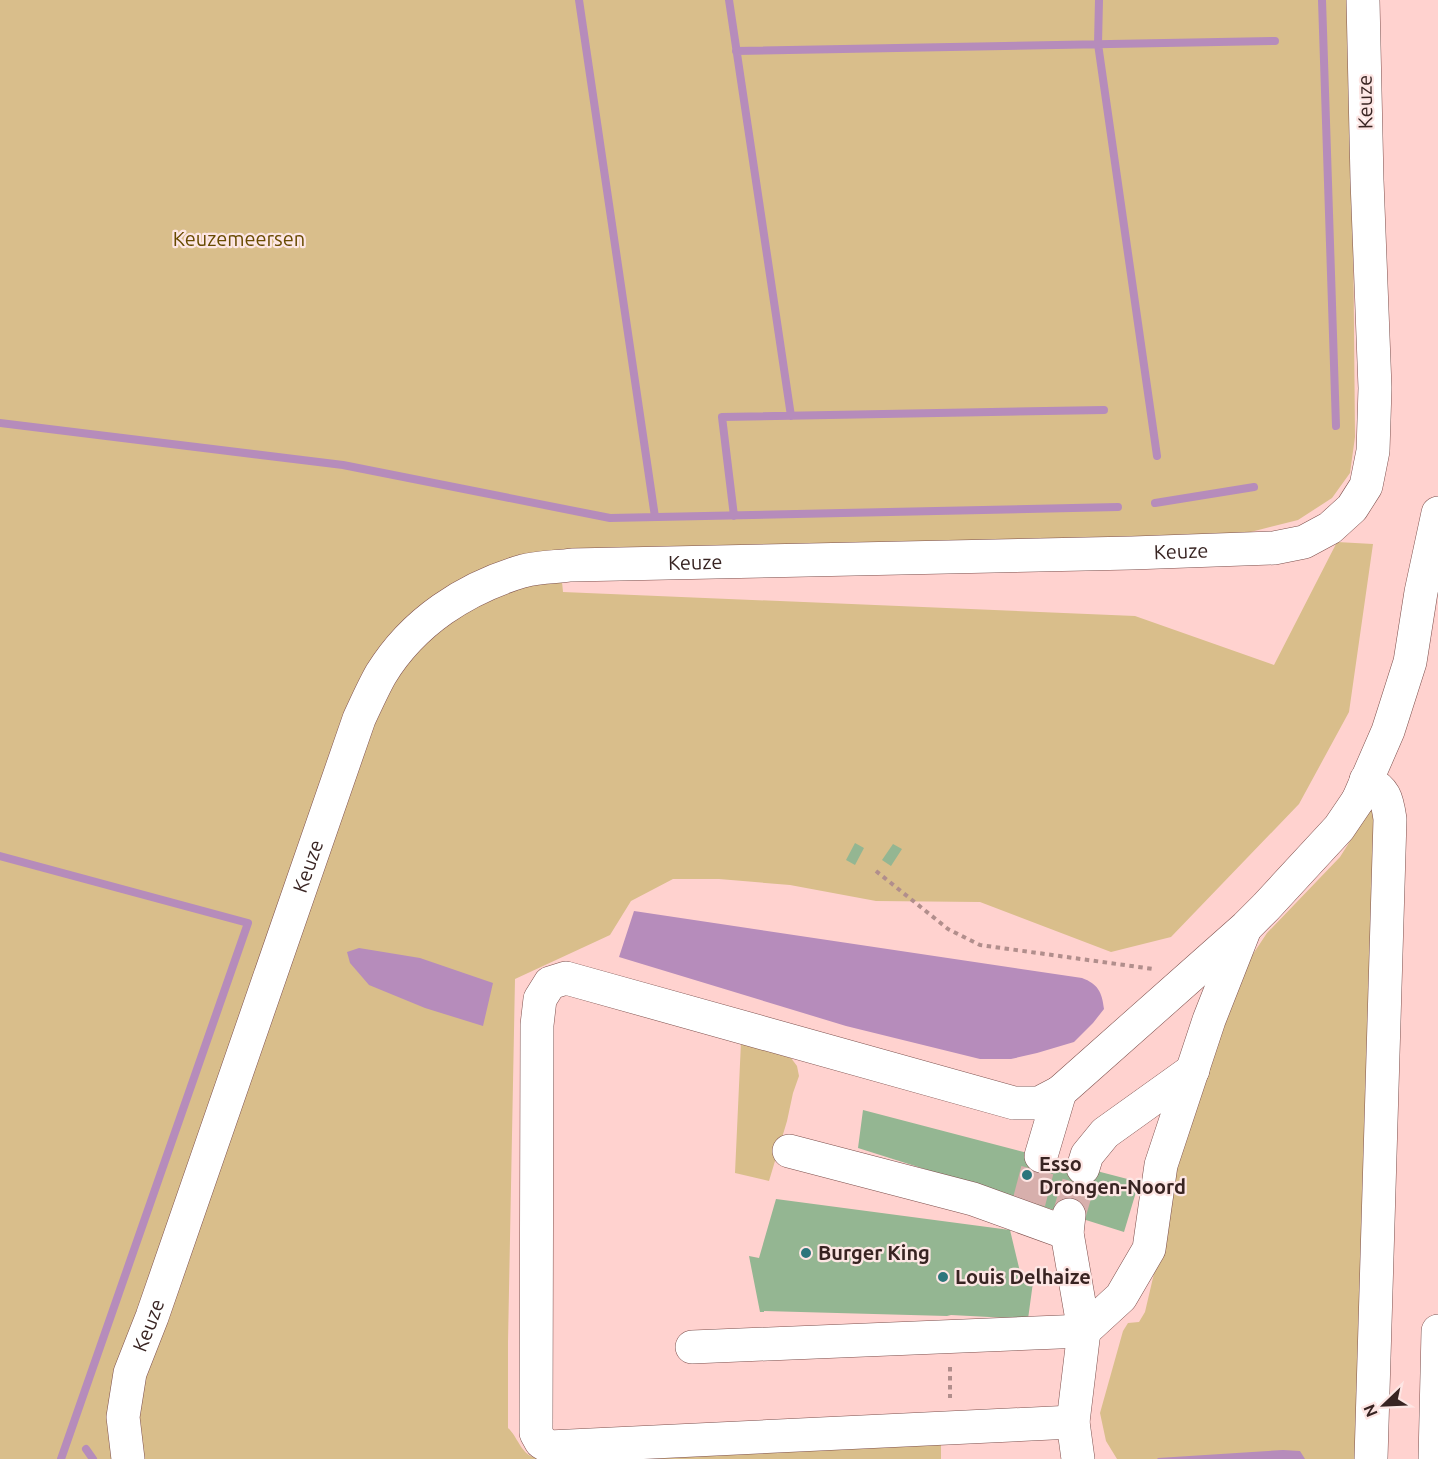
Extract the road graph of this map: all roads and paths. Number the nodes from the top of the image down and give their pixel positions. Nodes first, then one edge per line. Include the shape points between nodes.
1 (1363, 0) edge
2 (1438, 513) edge
3 (1362, 790) junction
4 (876, 871) dead end
5 (1246, 927) junction
6 (1192, 975) junction
7 (1193, 1070) junction
8 (1060, 1092) junction
9 (789, 1151) dead end
10 (1041, 1156) tunnel mouth
11 (1083, 1168) tunnel mouth
12 (1083, 1331) junction
13 (1438, 1331) edge
14 (692, 1347) dead end
15 (1073, 1422) junction
16 (128, 1459) edge
17 (1078, 1459) edge
18 (1371, 1459) edge
19 (1435, 1459) edge

1 - 16 main road, Keuze via 1375,399 1373,451 1366,486 1352,508 1330,528 1304,542 1274,548 573,565 525,571 484,584 450,603 411,635 382,674 359,719 130,1373 123,1417
2 - 3 main road via 1410,662 1388,731
3 - 5 main road via 1339,828
3 - 18 main road via 1377,786 1383,792 1390,819
4 - 6 path via 948,929 980,945
5 - 6 main road
5 - 7 main road
6 - 8 main road
7 - 11 main road via 1105,1132 1087,1155
7 - 12 main road via 1161,1165 1149,1249 1121,1297
8 - 10 main road
8 - 15 main road via 1039,1103 1014,1103 566,978 550,983 540,999 537,1024 536,1433 549,1447
9 - 12 main road via 1027,1210 1068,1224
12 - 14 main road
12 - 15 main road
13 - 19 main road
15 - 17 main road

